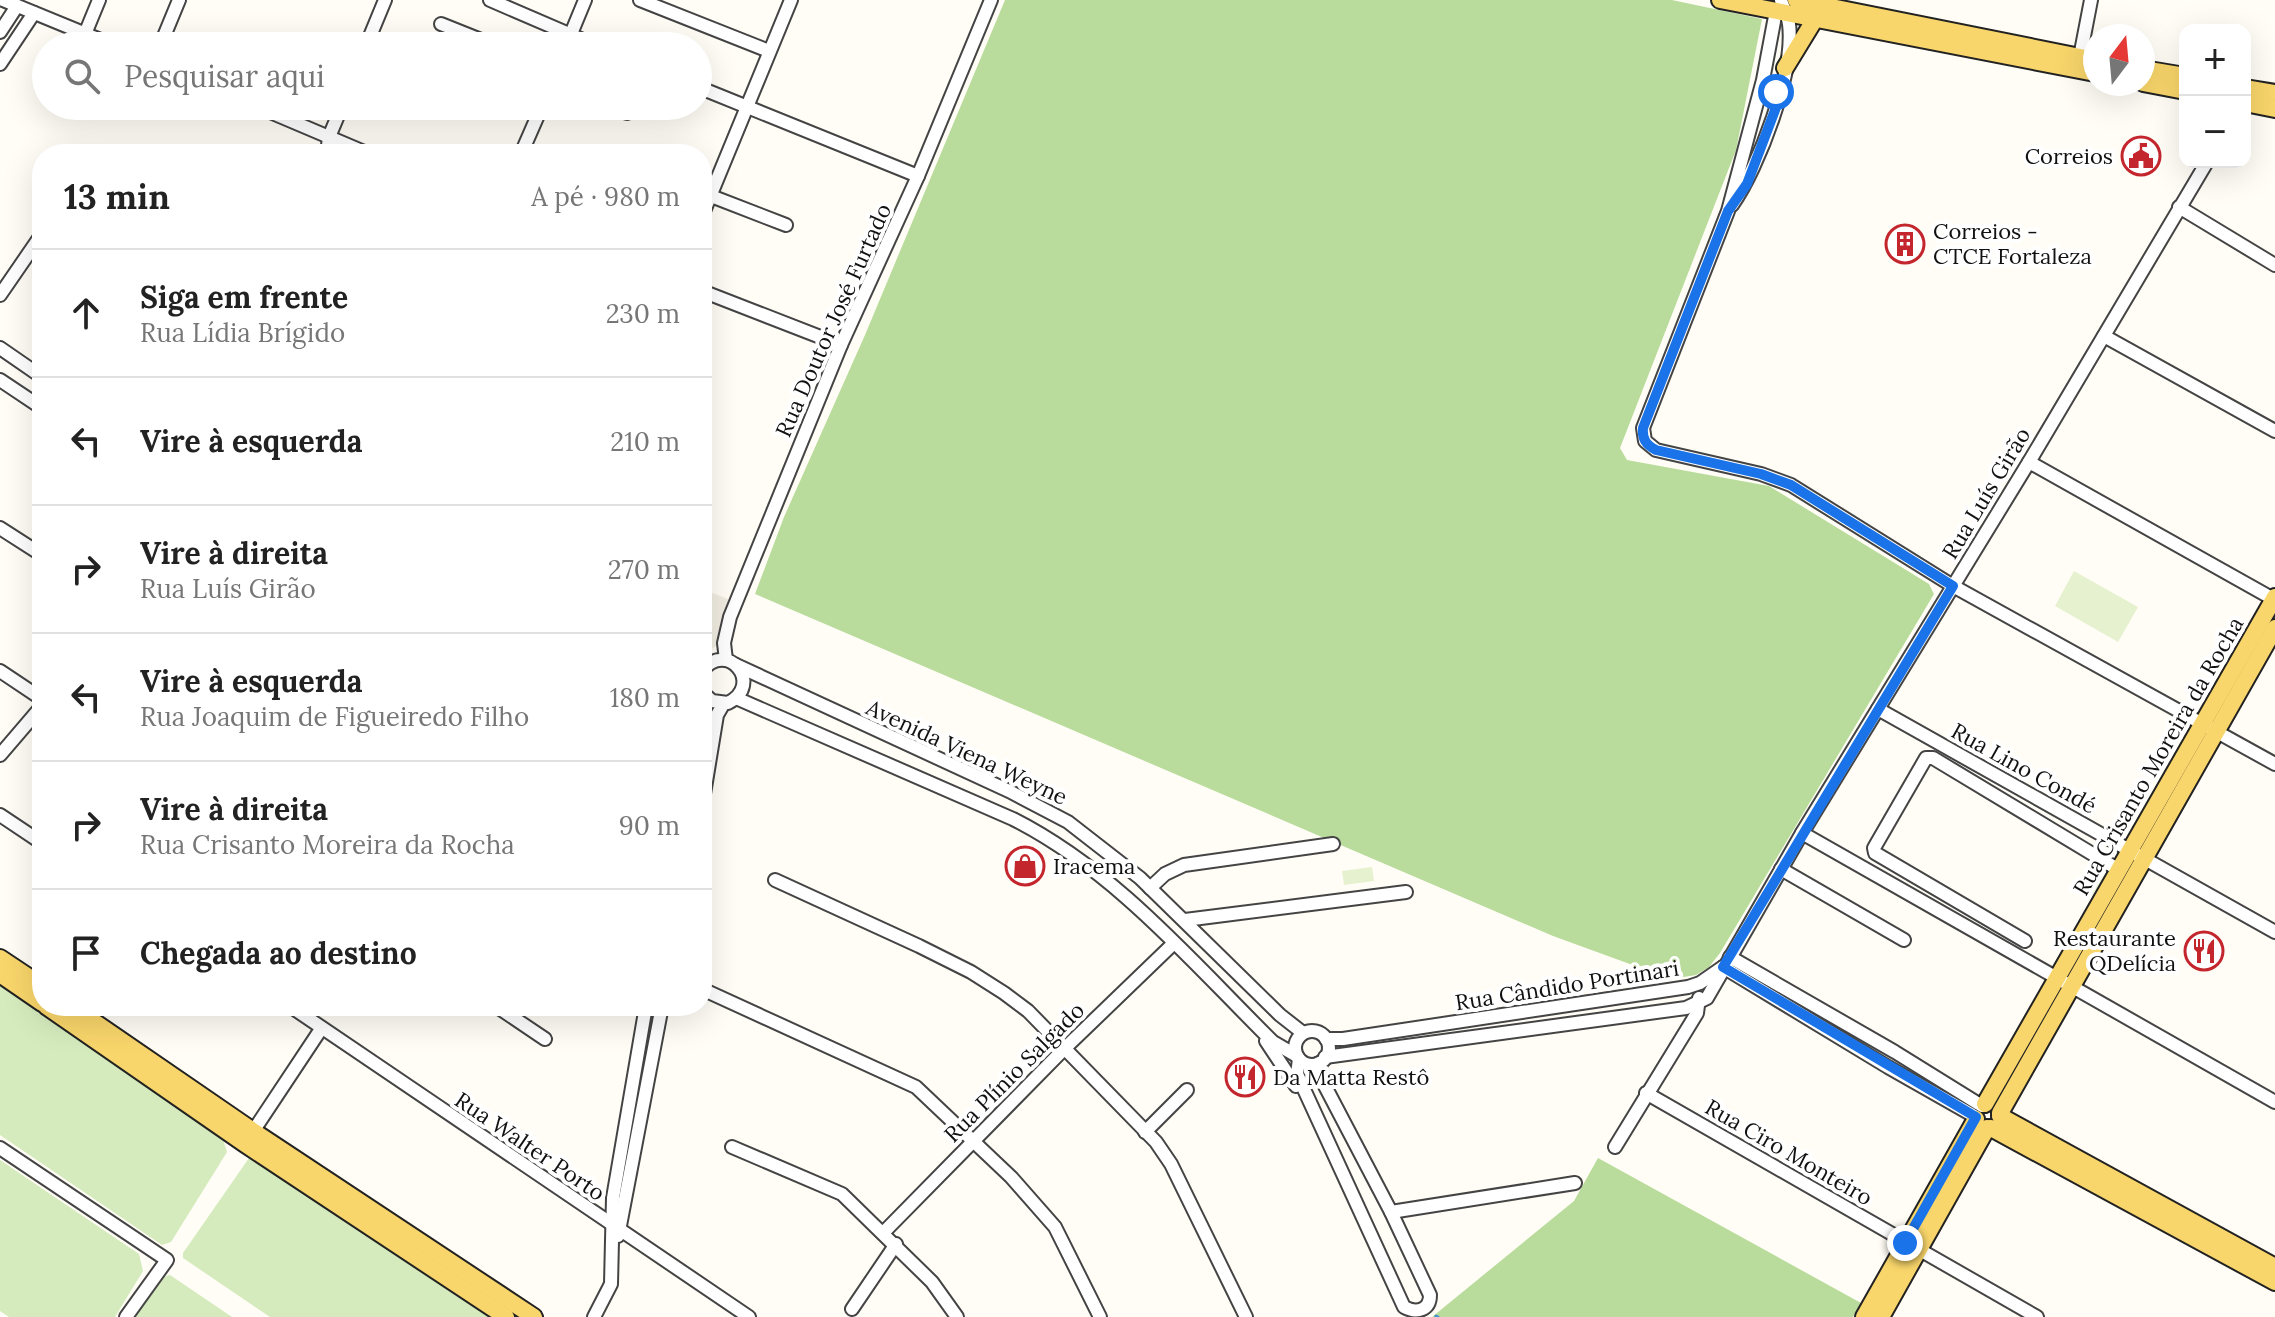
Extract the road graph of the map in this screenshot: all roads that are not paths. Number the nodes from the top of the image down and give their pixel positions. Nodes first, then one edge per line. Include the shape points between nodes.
1 (3, 0) edge
2 (99, 0) edge
3 (179, 0) edge
4 (385, 0) edge
5 (490, 0) edge
6 (585, 0) edge
7 (640, 0) edge
8 (791, 0) edge
9 (991, 0) edge
10 (1720, 0) edge
11 (2091, 0) edge
12 (17, 6) junction
13 (1785, 6) edge
14 (34, 13) junction
15 (1815, 19) junction
16 (441, 24) dead end
17 (2090, 24) edge
18 (0, 32) edge
19 (80, 32) edge
20 (86, 32) edge
21 (166, 32) edge
22 (372, 32) edge
23 (461, 32) edge
24 (552, 32) edge
25 (571, 32) edge
26 (769, 51) junction
27 (2083, 57) edge
28 (0, 64) edge
29 (1785, 68) junction
30 (2083, 71) edge
31 (2155, 71) edge
32 (2179, 75) edge
33 (1763, 80) junction
34 (2155, 85) edge
35 (1783, 89) junction
36 (2251, 89) edge
37 (2179, 90) edge
38 (712, 93) edge
39 (2275, 93) edge
40 (2251, 104) edge
41 (747, 107) junction
42 (2275, 109) edge
43 (289, 120) edge
44 (336, 120) edge
45 (536, 120) edge
46 (329, 137) junction
47 (328, 144) edge
48 (345, 144) edge
49 (525, 144) edge
50 (2203, 168) edge
51 (918, 176) junction
52 (712, 194) edge
53 (712, 196) edge
54 (2179, 207) junction
55 (1728, 211) junction
56 (786, 225) dead end
57 (32, 249) edge
58 (2275, 265) edge
59 (0, 295) edge
60 (712, 295) edge
61 (2104, 336) junction
62 (841, 345) junction
63 (0, 348) edge
64 (32, 370) edge
65 (0, 380) edge
66 (32, 401) edge
67 (2275, 431) edge
68 (2029, 462) junction
69 (0, 528) edge
70 (32, 549) edge
71 (1953, 586) junction
72 (2274, 599) edge
73 (2275, 628) edge
74 (712, 662) edge
75 (731, 662) junction
76 (0, 671) edge
77 (32, 692) edge
78 (730, 700) junction
79 (712, 701) edge
80 (1878, 709) junction
81 (32, 718) edge
82 (2209, 727) junction
83 (712, 745) edge
84 (0, 755) edge
85 (2275, 764) edge
86 (0, 815) edge
87 (1802, 833) junction
88 (32, 836) edge
89 (1333, 844) dead end
90 (1110, 853) junction
91 (2137, 854) junction
92 (1781, 869) junction
93 (2119, 870) junction
94 (1097, 874) junction
95 (1140, 878) junction
96 (775, 880) dead end
97 (1150, 888) junction
98 (1406, 892) dead end
99 (1123, 895) junction
100 (1185, 920) junction
101 (2275, 932) edge
102 (1904, 940) dead end
103 (2025, 941) dead end
104 (1174, 943) junction
105 (0, 958) edge
106 (1726, 962) junction
107 (0, 974) edge
108 (2058, 977) junction
109 (32, 979) edge
110 (1697, 984) junction
111 (2073, 986) junction
112 (712, 994) edge
113 (32, 997) edge
114 (1699, 1003) junction
115 (61, 1016) edge
116 (84, 1016) edge
117 (305, 1016) edge
118 (511, 1016) edge
119 (644, 1016) edge
120 (660, 1016) edge
121 (1477, 1019) junction
122 (321, 1029) junction
123 (1262, 1031) junction
124 (1303, 1033) junction
125 (1479, 1035) junction
126 (545, 1039) dead end
127 (1326, 1039) junction
128 (1063, 1050) junction
129 (1342, 1057) junction
130 (1298, 1058) junction
131 (1322, 1060) junction
132 (636, 1066) junction
133 (650, 1069) junction
134 (1187, 1090) dead end
135 (1646, 1093) junction
136 (2275, 1102) edge
137 (1334, 1103) junction
138 (1313, 1108) junction
139 (1987, 1116) junction
140 (1145, 1132) junction
141 (249, 1138) junction
142 (972, 1141) junction
143 (732, 1147) dead end
144 (1615, 1147) dead end
145 (0, 1148) edge
146 (1575, 1183) dead end
147 (2147, 1204) junction
148 (1391, 1212) junction
149 (615, 1228) junction
150 (884, 1232) junction
151 (896, 1244) junction
152 (1912, 1246) junction
153 (2275, 1267) edge
154 (466, 1282) junction
155 (2275, 1282) edge
156 (852, 1309) dead end
157 (126, 1317) edge
158 (506, 1317) edge
159 (534, 1317) edge
160 (594, 1317) edge
161 (749, 1317) edge
162 (957, 1317) edge
163 (1100, 1317) edge
164 (1246, 1317) edge
165 (1864, 1317) edge
166 (1881, 1317) edge
167 (2037, 1317) edge

1 - 12 street
2 - 20 street
3 - 21 street
4 - 22 street
5 - 24 street
6 - 25 street
7 - 26 street
8 - 26 street
9 - 51 street, Rua Doutor José Furtado
10 - 13 main road
11 - 17 street
12 - 14 street
12 - 18 street
13 - 15 main road
13 - 27 main road
13 - 29 street
13 - 33 street
14 - 19 street
14 - 28 street
15 - 29 main road
15 - 30 main road
16 - 23 street
26 - 41 street
29 - 35 street
31 - 32 main road
33 - 35 street via 1769,91
33 - 55 street
34 - 37 main road
35 - 55 street via 1747,184
36 - 39 main road
38 - 41 street
40 - 42 main road
41 - 51 street
41 - 52 street
43 - 46 street
44 - 46 street
45 - 49 street
46 - 47 street
46 - 48 street
50 - 54 street, Rua Luís Girão
51 - 62 street, Rua Doutor José Furtado
53 - 56 street
54 - 58 street
54 - 61 street, Rua Luís Girão
55 - 71 street via 1643,428 1645,441 1656,450 1791,485
57 - 59 street
60 - 62 street
61 - 67 street
61 - 68 street, Rua Luís Girão
62 - 75 street, Rua Doutor José Furtado via 730,617 724,643
63 - 64 street
65 - 66 street
68 - 71 street, Rua Luís Girão
68 - 72 street
69 - 70 street
71 - 80 street, Rua Luís Girão
71 - 82 street
72 - 82 main road, Rua Crisanto Moreira da Rocha
73 - 82 main road, Rua Crisanto Moreira da Rocha
74 - 75 street
75 - 78 street, Rua Doutor José Furtado via 744,681
75 - 90 street, Avenida Viena Weyne via 1044,809
76 - 77 street
78 - 79 street, Avenida Viena Weyne
78 - 83 street via 719,708
78 - 94 street, Avenida Viena Weyne via 1013,819
80 - 87 street, Rua Luís Girão
80 - 91 street, Rua Lino Condé
81 - 84 street
82 - 85 street
82 - 91 main road, Rua Crisanto Moreira da Rocha
86 - 88 street
87 - 92 street, Rua Luís Girão
87 - 108 street
89 - 97 street via 1184,865
90 - 94 street via 1107,868
90 - 95 street, Avenida Viena Weyne
91 - 93 main road, Rua Crisanto Moreira da Rocha
91 - 101 street, Rua Lino Condé
91 - 111 main road, Rua Crisanto Moreira da Rocha
92 - 102 street
92 - 106 street, Rua Luís Girão
93 - 103 street via 1926,758 1875,853
93 - 108 main road, Rua Crisanto Moreira da Rocha
94 - 99 street, Avenida Viena Weyne
95 - 97 street, Avenida Viena Weyne
95 - 99 street via 1129,883
96 - 128 street via 971,972 1028,1011
97 - 100 street, Avenida Viena Weyne
98 - 100 street
99 - 104 street, Avenida Viena Weyne
100 - 124 street, Avenida Viena Weyne
104 - 123 street, Avenida Viena Weyne
104 - 128 street, Rua Plínio Salgado
105 - 109 main road
106 - 110 street, Rua Cândido Portinari
106 - 114 street, Rua Cândido Portinari via 1713,991
106 - 139 street via 1895,1052
107 - 113 main road
108 - 111 street
108 - 139 main road, Rua Crisanto Moreira da Rocha
110 - 114 street
110 - 121 street, Rua Cândido Portinari
111 - 136 street
111 - 139 main road, Rua Crisanto Moreira da Rocha
112 - 142 street via 916,1087
114 - 125 street, Rua Cândido Portinari
114 - 135 street
115 - 141 main road
116 - 141 main road
117 - 122 street, Rua Walter Porto
118 - 126 street
119 - 132 street
120 - 133 street
121 - 125 street
121 - 127 street, Rua Cândido Portinari
122 - 141 street
122 - 149 street, Rua Walter Porto
123 - 130 street, Avenida Viena Weyne
123 - 138 street
124 - 127 street via 1316,1031
124 - 130 street via 1296,1043
125 - 129 street, Rua Cândido Portinari
127 - 131 street via 1328,1051
128 - 140 street
128 - 142 street, Rua Plínio Salgado
129 - 131 street, Rua Cândido Portinari
129 - 137 street via 1330,1071
130 - 131 street via 1307,1064
130 - 138 street via 1297,1074
131 - 137 street via 1322,1079
132 - 133 street
132 - 149 street via 613,1198
133 - 149 street
134 - 140 street
135 - 144 street
135 - 152 street, Rua Ciro Monteiro
137 - 148 street
138 - 148 street via 1404,1307 1423,1310 1430,1295
139 - 147 main road
139 - 152 main road, Rua Crisanto Moreira da Rocha
140 - 164 street via 1171,1164
141 - 154 main road
142 - 150 street, Rua Plínio Salgado
142 - 163 street via 1055,1227
143 - 150 street via 842,1194
145 - 157 street via 167,1260
146 - 148 street
147 - 153 main road
147 - 155 main road
149 - 160 street via 610,1288
149 - 161 street, Rua Walter Porto
150 - 151 street
151 - 156 street
151 - 162 street
152 - 165 main road, Rua Crisanto Moreira da Rocha
152 - 166 main road, Rua Crisanto Moreira da Rocha
152 - 167 street, Rua Ciro Monteiro
154 - 158 main road
154 - 159 main road

